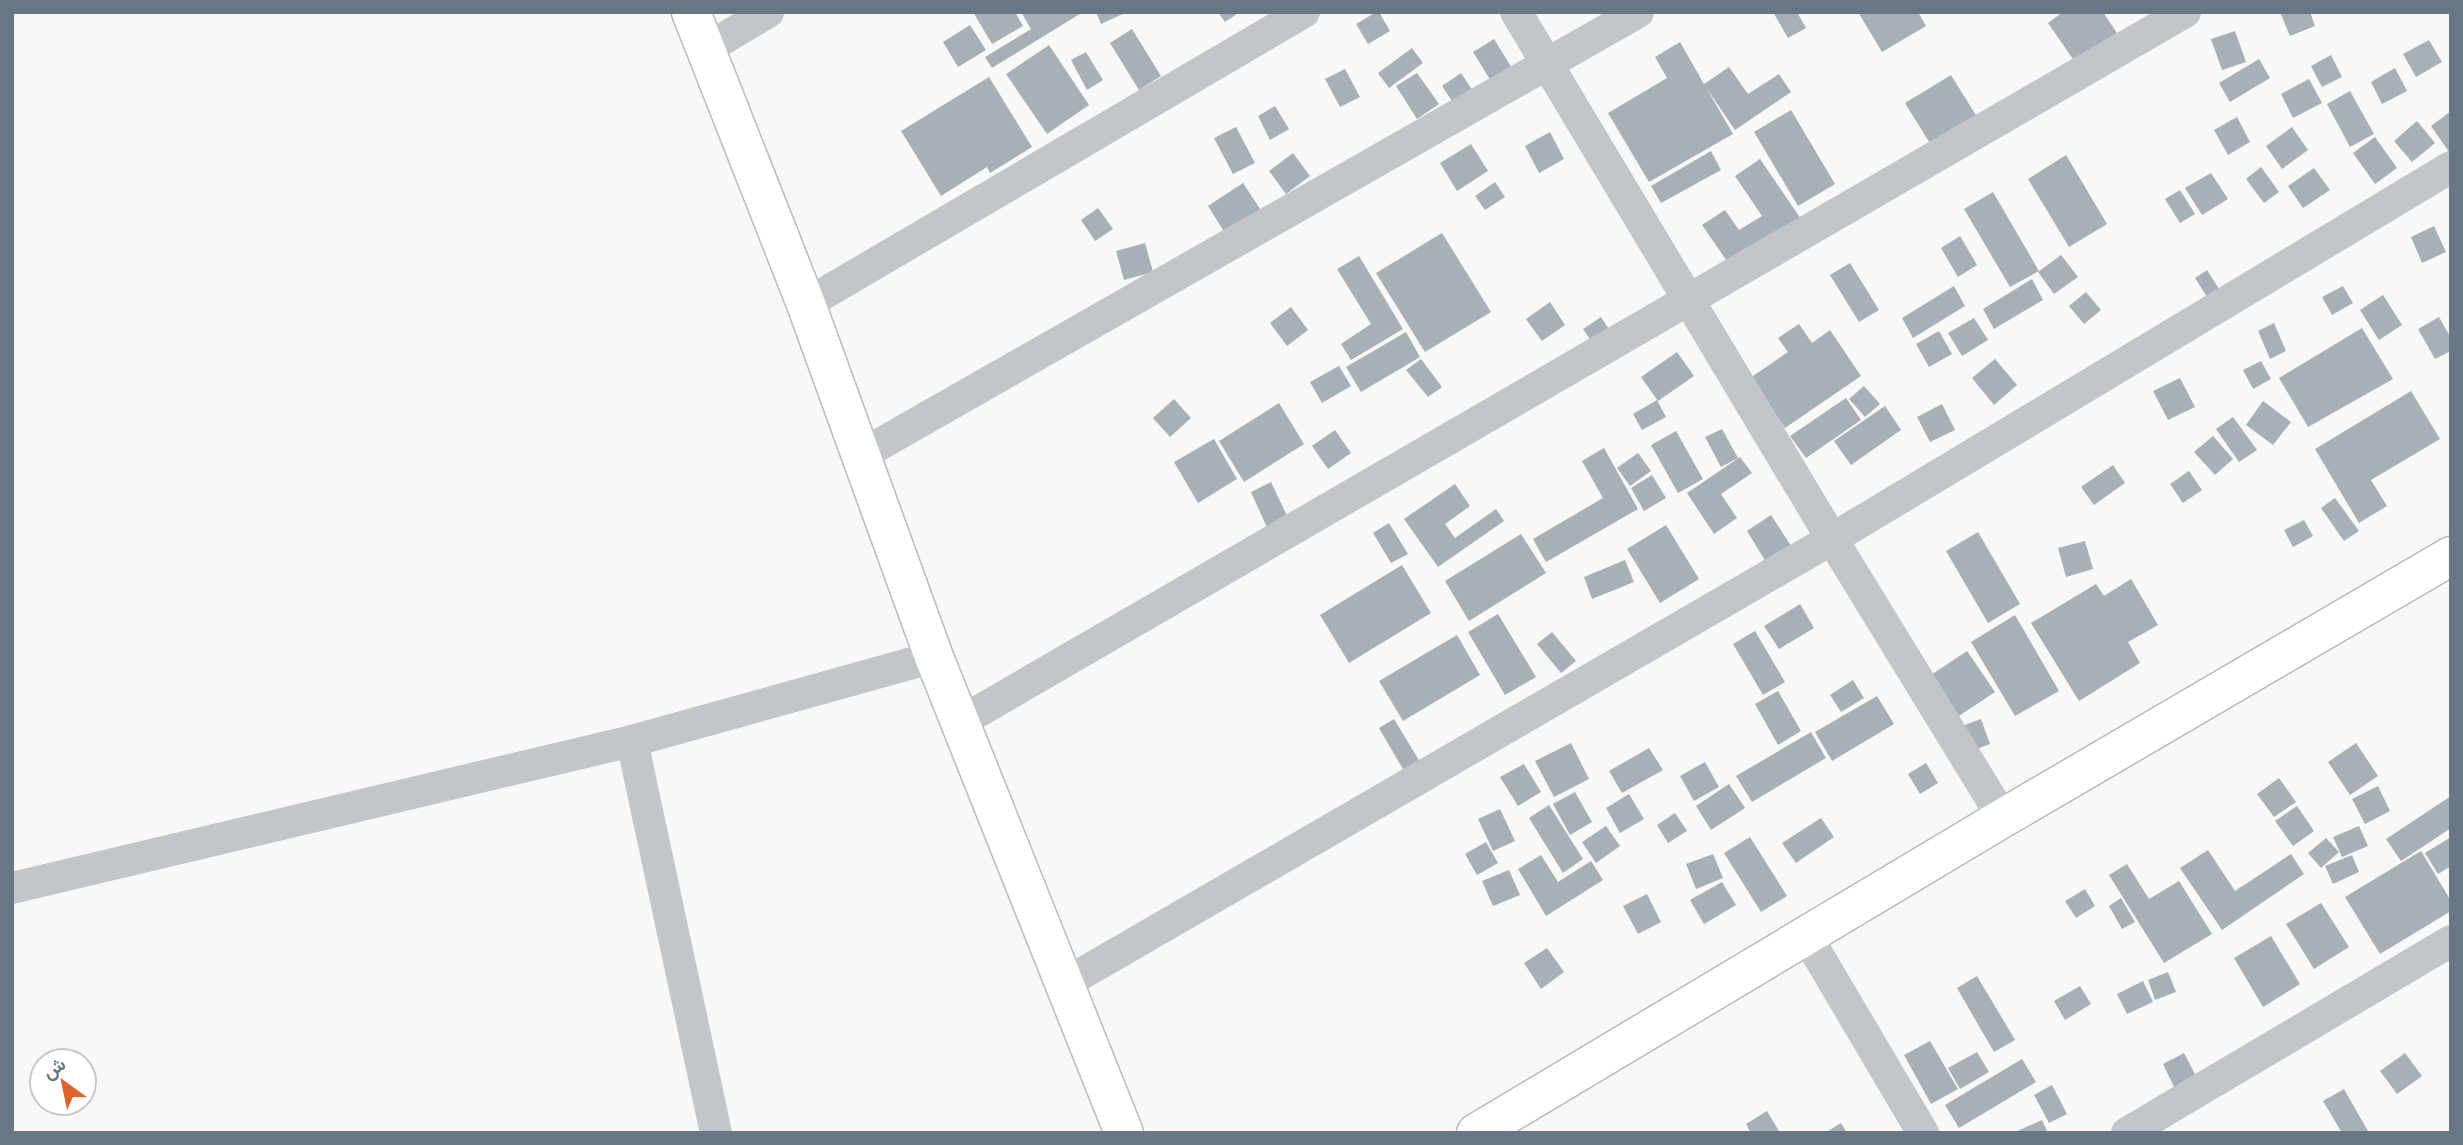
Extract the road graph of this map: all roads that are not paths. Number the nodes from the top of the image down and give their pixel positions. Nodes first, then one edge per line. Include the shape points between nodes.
1 (691, 12) edge
2 (768, 12) edge
3 (1304, 12) edge
4 (1516, 12) edge
5 (1638, 12) edge
6 (2166, 17) edge
7 (706, 49) junction
8 (1546, 64) junction
9 (2451, 167) edge
10 (1690, 300) junction
11 (806, 304) junction
12 (861, 455) junction
13 (1832, 539) junction
14 (2451, 555) edge
15 (934, 657) junction
16 (960, 722) junction
17 (632, 741) junction
18 (2003, 818) junction
19 (12, 888) edge
20 (1805, 935) junction
21 (2451, 941) edge
22 (1064, 984) junction
23 (716, 1133) edge
24 (1124, 1133) edge
25 (1476, 1133) edge
26 (1923, 1133) edge
27 (2127, 1133) edge

1 - 7 main road
2 - 7 street
3 - 11 street
4 - 8 street
5 - 8 street
6 - 10 street
7 - 11 main road
8 - 10 street
8 - 12 street
9 - 13 street
10 - 13 street
10 - 16 street
11 - 12 main road
12 - 15 main road
13 - 18 street
13 - 22 street
14 - 18 main road
15 - 16 main road
15 - 17 street
16 - 22 main road
17 - 19 street
17 - 23 street
18 - 20 main road
20 - 25 main road
20 - 26 street
21 - 27 street
22 - 24 main road

